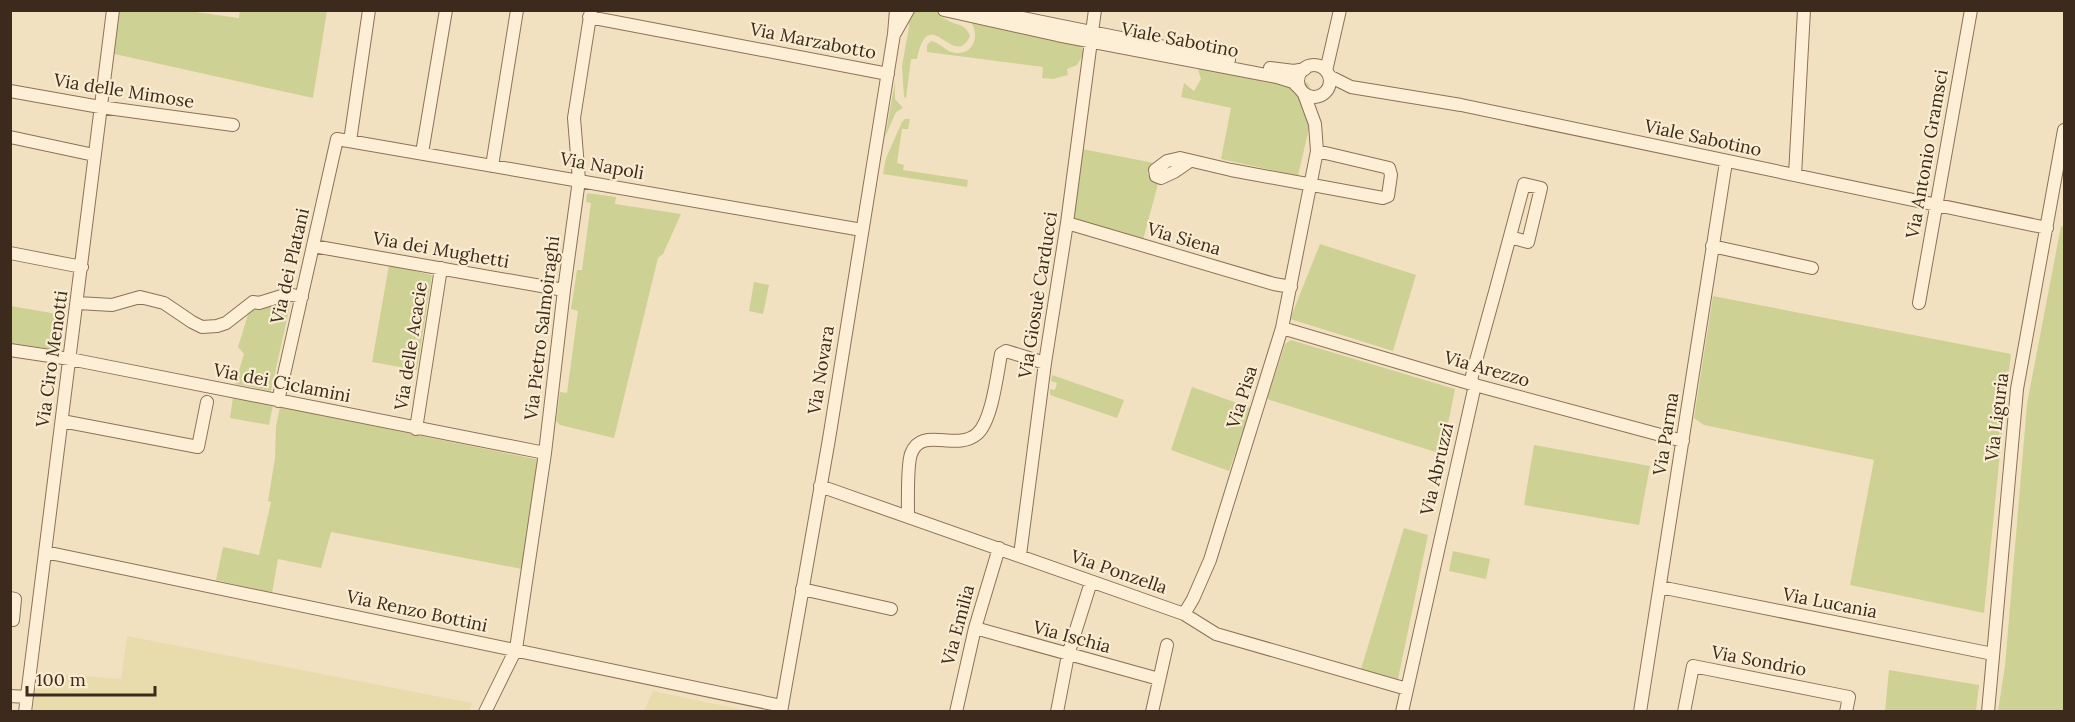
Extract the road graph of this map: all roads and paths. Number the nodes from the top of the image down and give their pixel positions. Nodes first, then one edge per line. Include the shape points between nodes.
1 (113, 10) edge
2 (369, 10) edge
3 (446, 10) edge
4 (517, 10) edge
5 (896, 10) edge
6 (908, 10) edge
7 (944, 10) edge
8 (983, 10) edge
9 (1095, 10) edge
10 (1340, 10) edge
11 (1804, 10) edge
12 (1971, 10) edge
13 (590, 14) edge
14 (894, 34) junction
15 (1092, 37) junction
16 (1334, 37) junction
17 (1308, 67) junction
18 (1327, 73) junction
19 (888, 74) junction
20 (1351, 87) junction
21 (10, 91) edge
22 (1302, 92) junction
23 (1325, 92) junction
24 (100, 107) junction
25 (1315, 124) junction
26 (233, 125) dead end
27 (2064, 130) edge
28 (10, 137) edge
29 (337, 139) joint
30 (350, 141) junction
31 (2063, 145) edge
32 (1317, 151) junction
33 (422, 153) junction
34 (94, 155) junction
35 (1190, 161) dead end
36 (1726, 162) junction
37 (492, 166) junction
38 (1795, 175) junction
39 (579, 180) junction
40 (1310, 184) junction
41 (1937, 203) junction
42 (1067, 223) junction
43 (2047, 228) junction
44 (862, 230) junction
45 (1510, 237) dead end
46 (313, 246) junction
47 (1712, 246) junction
48 (10, 253) edge
49 (82, 267) junction
50 (441, 268) junction
51 (1812, 268) dead end
52 (1291, 287) junction
53 (564, 290) junction
54 (302, 297) junction
55 (78, 303) junction
56 (1919, 303) dead end
57 (1282, 328) junction
58 (10, 350) edge
59 (70, 359) junction
60 (1045, 363) junction
61 (1475, 386) junction
62 (279, 400) junction
63 (207, 402) dead end
64 (62, 421) junction
65 (416, 429) junction
66 (1683, 441) junction
67 (545, 453) junction
68 (820, 486) junction
69 (908, 515) junction
70 (999, 548) junction
71 (45, 552) junction
72 (1020, 555) junction
73 (1091, 582) junction
74 (1660, 587) junction
75 (802, 589) junction
76 (10, 598) edge
77 (891, 609) dead end
78 (1184, 614) junction
79 (13, 620) dead end
80 (975, 628) junction
81 (1167, 645) dead end
82 (516, 650) junction
83 (1993, 654) junction
84 (1068, 655) junction
85 (1159, 679) junction
86 (1407, 689) junction
87 (10, 696) edge
88 (27, 697) junction
89 (781, 709) edge
90 (1155, 710) edge
91 (25, 711) edge
92 (485, 711) edge
93 (956, 711) edge
94 (1057, 711) edge
95 (1402, 711) edge
96 (1640, 711) edge
97 (1684, 711) edge
98 (1846, 711) edge
99 (1988, 711) edge

1 - 24 street, Via Ciro Menotti
2 - 30 street
3 - 33 street
4 - 37 street
5 - 14 street, Via Novara
6 - 14 street, Via Novara
7 - 15 street, Viale Sabotino
8 - 15 street, Viale Sabotino
9 - 15 street, Via Giosuè Carducci
10 - 16 street
11 - 38 street
12 - 41 street, Via Antonio Gramsci
13 - 19 street, Via Marzabotto
13 - 39 street, Via Pietro Salmoiraghi via 574,118
14 - 19 street, Via Novara
15 - 17 street, Viale Sabotino via 1280,70
15 - 22 street, Viale Sabotino via 1277,77 1293,82
15 - 42 street, Via Giosuè Carducci
16 - 17 street
16 - 18 street
17 - 18 street via 1316,66
17 - 22 street via 1300,76
18 - 20 street, Viale Sabotino
18 - 23 street via 1330,81
19 - 44 street, Via Novara
20 - 23 street, Viale Sabotino
20 - 36 street, Viale Sabotino via 1461,105
21 - 24 street, Via delle Mimose
22 - 23 street via 1314,97
22 - 25 street, Via Pisa
23 - 25 street, Via Pisa
24 - 26 street, Via delle Mimose
24 - 34 street, Via Ciro Menotti
25 - 32 street, Via Pisa
27 - 31 street, Via Liguria
28 - 34 street
29 - 30 street, Via Napoli
29 - 46 street, Via dei Platani
30 - 33 street, Via Napoli
31 - 43 street, Via Liguria
32 - 40 street, Via Pisa
32 - 40 street via 1389,168 1388,195 1383,198
33 - 37 street, Via Napoli
34 - 49 street, Via Ciro Menotti
35 - 40 street
36 - 38 street, Viale Sabotino
36 - 47 street, Via Parma
37 - 39 street, Via Napoli
38 - 41 street, Viale Sabotino
39 - 44 street, Via Napoli
39 - 53 street, Via Pietro Salmoiraghi
40 - 52 street, Via Pisa
41 - 43 street, Viale Sabotino
41 - 56 street, Via Antonio Gramsci
42 - 52 street, Via Siena
42 - 60 street, Via Giosuè Carducci
43 - 83 street, Via Liguria via 2018,389
44 - 68 street, Via Novara
45 - 61 street, Via Abruzzi via 1471,380
46 - 50 street, Via dei Mughetti
46 - 54 street, Via dei Platani
47 - 51 street
47 - 66 street, Via Parma
48 - 49 street
49 - 55 street, Via Ciro Menotti
50 - 53 street, Via dei Mughetti
50 - 65 street, Via delle Acacie
52 - 57 street, Via Pisa
53 - 67 street, Via Pietro Salmoiraghi
54 - 55 street via 288,294 253,302 226,323 202,327 164,303 140,297 112,305
54 - 62 street, Via dei Platani
55 - 59 street, Via Ciro Menotti
57 - 61 street, Via Arezzo
57 - 78 street, Via Pisa via 1210,560
58 - 59 street, Via dei Ciclamini
59 - 62 street, Via dei Ciclamini
59 - 64 street, Via Ciro Menotti
60 - 69 street via 1006,351 984,424 976,434 962,442 928,439 918,444 910,455
60 - 72 street, Via Giosuè Carducci
61 - 66 street, Via Arezzo
61 - 86 street, Via Abruzzi
62 - 65 street, Via dei Ciclamini
63 - 64 street, Via dei Ciclamini via 198,447
64 - 71 street, Via Ciro Menotti
65 - 67 street, Via dei Ciclamini
66 - 74 street, Via Parma
67 - 82 street, Via Pietro Salmoiraghi
68 - 69 street, Via Ponzella
68 - 75 street, Via Novara
69 - 70 street, Via Ponzella
70 - 72 street, Via Ponzella
70 - 80 street, Via Emilia
71 - 82 street, Via Renzo Bottini
71 - 88 street, Via Ciro Menotti
72 - 73 street, Via Ponzella
73 - 78 street, Via Ponzella
73 - 84 street
74 - 83 street, Via Lucania
74 - 96 street, Via Parma
75 - 77 street
75 - 89 street, Via Novara
76 - 79 street via 15,599
78 - 86 street, Via Ponzella via 1216,634
80 - 84 street, Via Ischia
80 - 93 street, Via Emilia
81 - 85 street
82 - 89 street, Via Renzo Bottini
82 - 92 street, Via Pietro Salmoiraghi
83 - 99 street, Via Liguria
84 - 85 street, Via Ischia
84 - 94 street
85 - 90 street
86 - 95 street, Via Abruzzi
87 - 88 street
88 - 91 street, Via Ciro Menotti
97 - 98 street, Via Sondrio via 1694,666 1849,697

